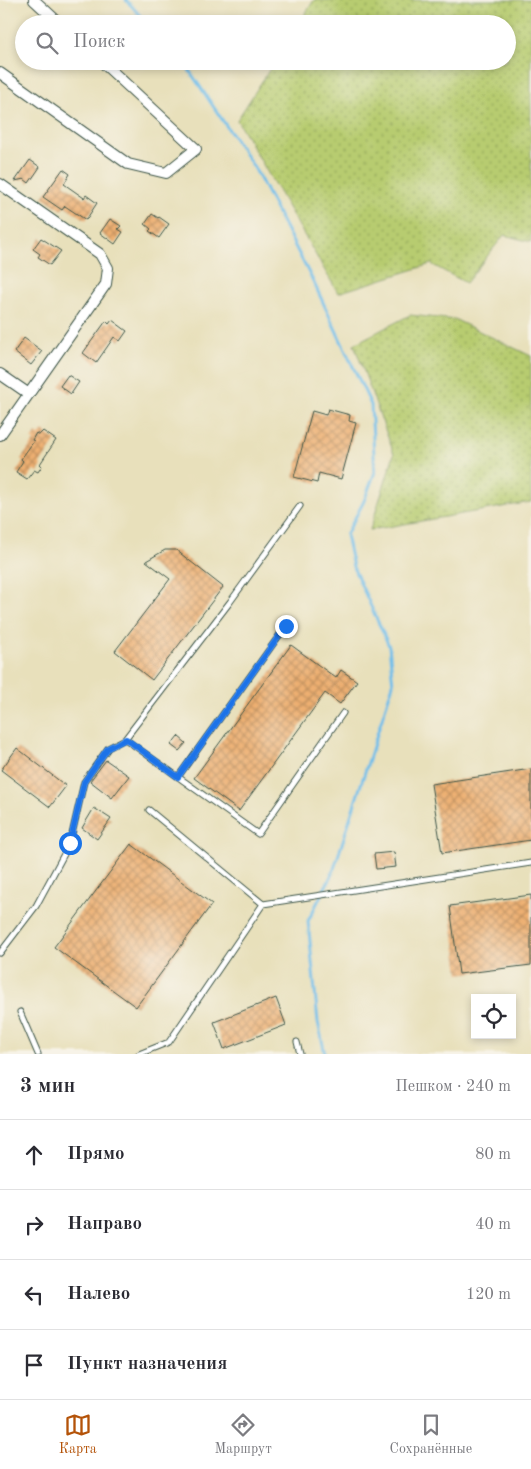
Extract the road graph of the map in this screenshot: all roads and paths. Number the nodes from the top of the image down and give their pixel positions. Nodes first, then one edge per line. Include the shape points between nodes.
1 (34, 0) edge
2 (50, 15) edge
3 (111, 70) edge
4 (0, 73) edge
5 (0, 184) edge
6 (0, 374) edge
7 (29, 394) junction
8 (0, 435) edge
9 (300, 506) dead end
10 (286, 626) dead end
11 (343, 713) dead end
12 (126, 739) junction
13 (178, 777) junction
14 (149, 810) dead end
15 (531, 863) edge
16 (263, 904) junction
17 (0, 953) edge
18 (20, 1012) dead end
19 (297, 1042) dead end
20 (38, 1054) edge
21 (139, 1054) edge
22 (300, 1054) edge

1 - 2 street
3 - 4 street via 196,149 166,173 128,164
5 - 7 street via 100,254 108,268 106,284
6 - 7 street
7 - 8 street
9 - 12 lane
10 - 13 lane
11 - 13 lane via 258,834
12 - 13 lane
12 - 17 lane via 108,748 84,782 70,843 36,906
14 - 16 lane
15 - 16 lane
16 - 21 lane via 168,1042
18 - 20 lane
19 - 22 lane

